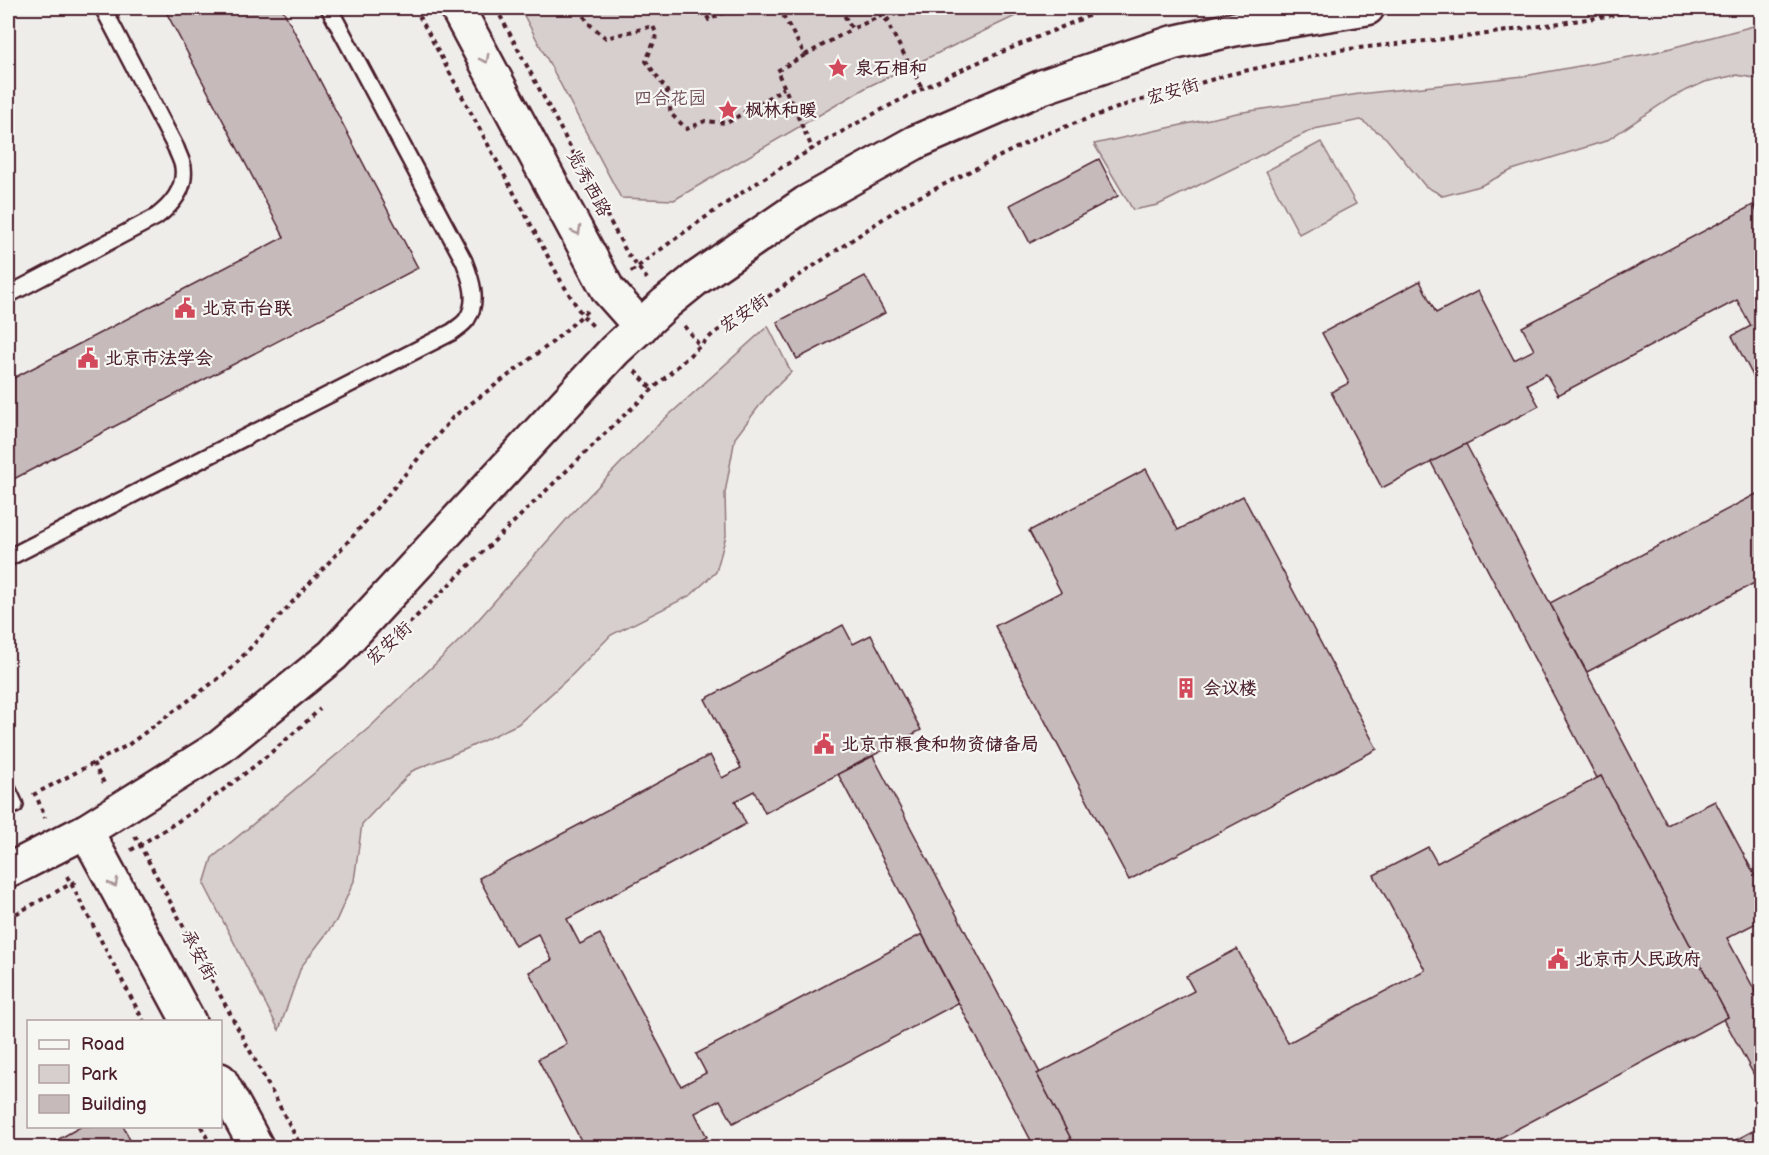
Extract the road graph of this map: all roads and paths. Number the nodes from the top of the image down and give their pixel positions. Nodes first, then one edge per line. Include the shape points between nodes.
1 (103, 8) edge
2 (329, 8) edge
3 (457, 8) edge
4 (496, 8) edge
5 (587, 8) edge
6 (703, 8) edge
7 (734, 8) edge
8 (779, 8) edge
9 (840, 8) edge
10 (903, 8) edge
11 (1082, 8) edge
12 (1367, 8) edge
13 (1638, 8) edge
14 (581, 9) edge
15 (1095, 13) dead end
16 (886, 21) junction
17 (852, 29) junction
18 (805, 55) junction
19 (784, 88) junction
20 (922, 88) dead end
21 (813, 150) dead end
22 (8, 295) edge
23 (666, 303) junction
24 (641, 327) junction
25 (701, 347) junction
26 (8, 558) edge
27 (385, 647) dead end
28 (326, 703) dead end
29 (93, 763) dead end
30 (8, 790) edge
31 (36, 794) dead end
32 (15, 805) dead end
33 (119, 812) junction
34 (87, 831) junction
35 (140, 845) junction
36 (56, 846) junction
37 (104, 866) junction
38 (8, 871) edge
39 (70, 884) junction
40 (8, 918) edge
41 (143, 1020) edge
42 (188, 1020) edge
43 (222, 1084) edge
44 (202, 1128) edge
45 (212, 1148) edge
46 (257, 1148) edge
47 (302, 1148) edge

1 - 22 lane via 176,148 183,168 180,187 174,203 156,217
2 - 26 lane via 464,261 474,299 468,318 452,332
3 -> 24 street, 览秀西路 via 608,290
4 - 23 path, 览秀西路 via 627,253
5 - 14 path
6 - 7 path via 709,20
8 - 18 path
9 - 17 path
10 - 16 path
11 - 15 path
12 - 23 street, 宏安街 via 1172,43 1042,87 915,142 806,203
13 - 25 path, 宏安街 via 1473,36 1339,50 1231,74 1128,104 1040,136 905,204 713,334
14 - 19 path via 588,23 606,38 653,26 657,35 646,62 667,91 671,114 687,129 705,121 727,123
16 - 17 path via 883,15
16 - 20 path
17 - 18 path
18 - 19 path via 777,71
19 - 21 path
23 - 24 street, 宏安街
23 - 25 path, 览秀西路
24 - 33 street, 宏安街 via 615,350 333,655 220,747
25 - 27 path, 宏安街 via 620,419
28 - 35 path via 292,735 196,810
29 - 33 path, 承安街
30 - 32 lane
31 - 36 path
33 - 34 street, 宏安街
33 - 35 path, 承安街
34 - 36 street, 宏安街
34 - 37 street
35 - 37 path
35 - 47 path, 承安街
36 - 38 street, 宏安街
36 - 39 path
37 - 39 path
37 -> 42 street
39 - 40 path
39 - 41 path
43 - 46 street
44 - 45 path

